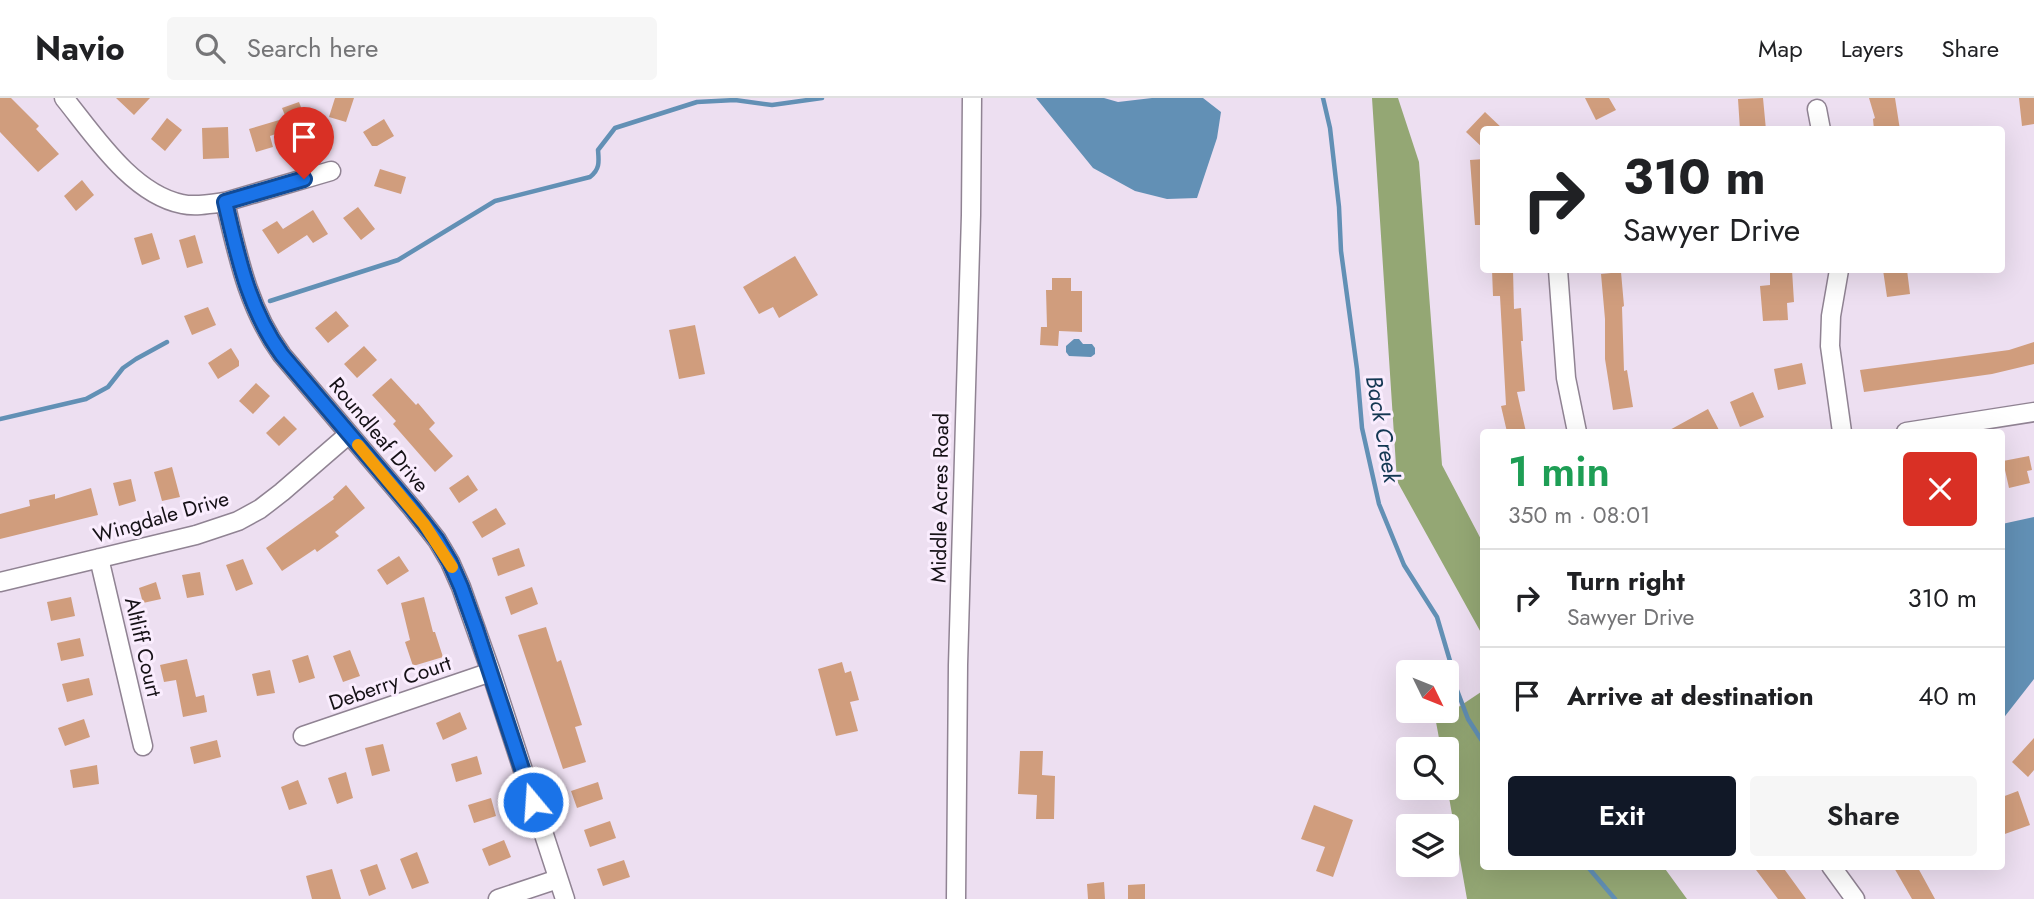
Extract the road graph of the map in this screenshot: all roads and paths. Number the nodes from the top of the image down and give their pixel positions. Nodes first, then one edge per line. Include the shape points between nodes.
1 (64, 98) edge
2 (972, 98) edge
3 (1817, 109) dead end
4 (1820, 126) edge
5 (331, 171) dead end
6 (225, 202) junction
7 (1558, 273) edge
8 (1838, 273) edge
9 (2034, 412) edge
10 (1576, 429) edge
11 (1842, 429) edge
12 (1925, 429) edge
13 (349, 434) junction
14 (99, 558) junction
15 (0, 582) edge
16 (491, 672) junction
17 (303, 736) dead end
18 (143, 746) dead end
19 (1834, 870) edge
20 (558, 879) junction
21 (498, 899) edge
22 (565, 899) edge
23 (956, 899) edge
24 (1855, 899) edge

1 - 6 street via 142,186 182,205
2 - 23 street, Middle Acres Road
3 - 4 street
5 - 6 street
6 - 13 street, Roundleaf Drive via 249,296 267,335
7 - 10 street via 1566,378
8 - 11 street via 1830,346
9 - 12 street
13 - 14 street, Wingdale Drive via 282,492 238,521
13 - 16 street, Roundleaf Drive via 437,540 461,587
14 - 15 street, Wingdale Drive
14 - 18 street, Altliff Court
16 - 17 street, Deberry Court
16 - 20 street, Roundleaf Drive
19 - 24 street
20 - 21 street
20 - 22 street, Roundleaf Drive

